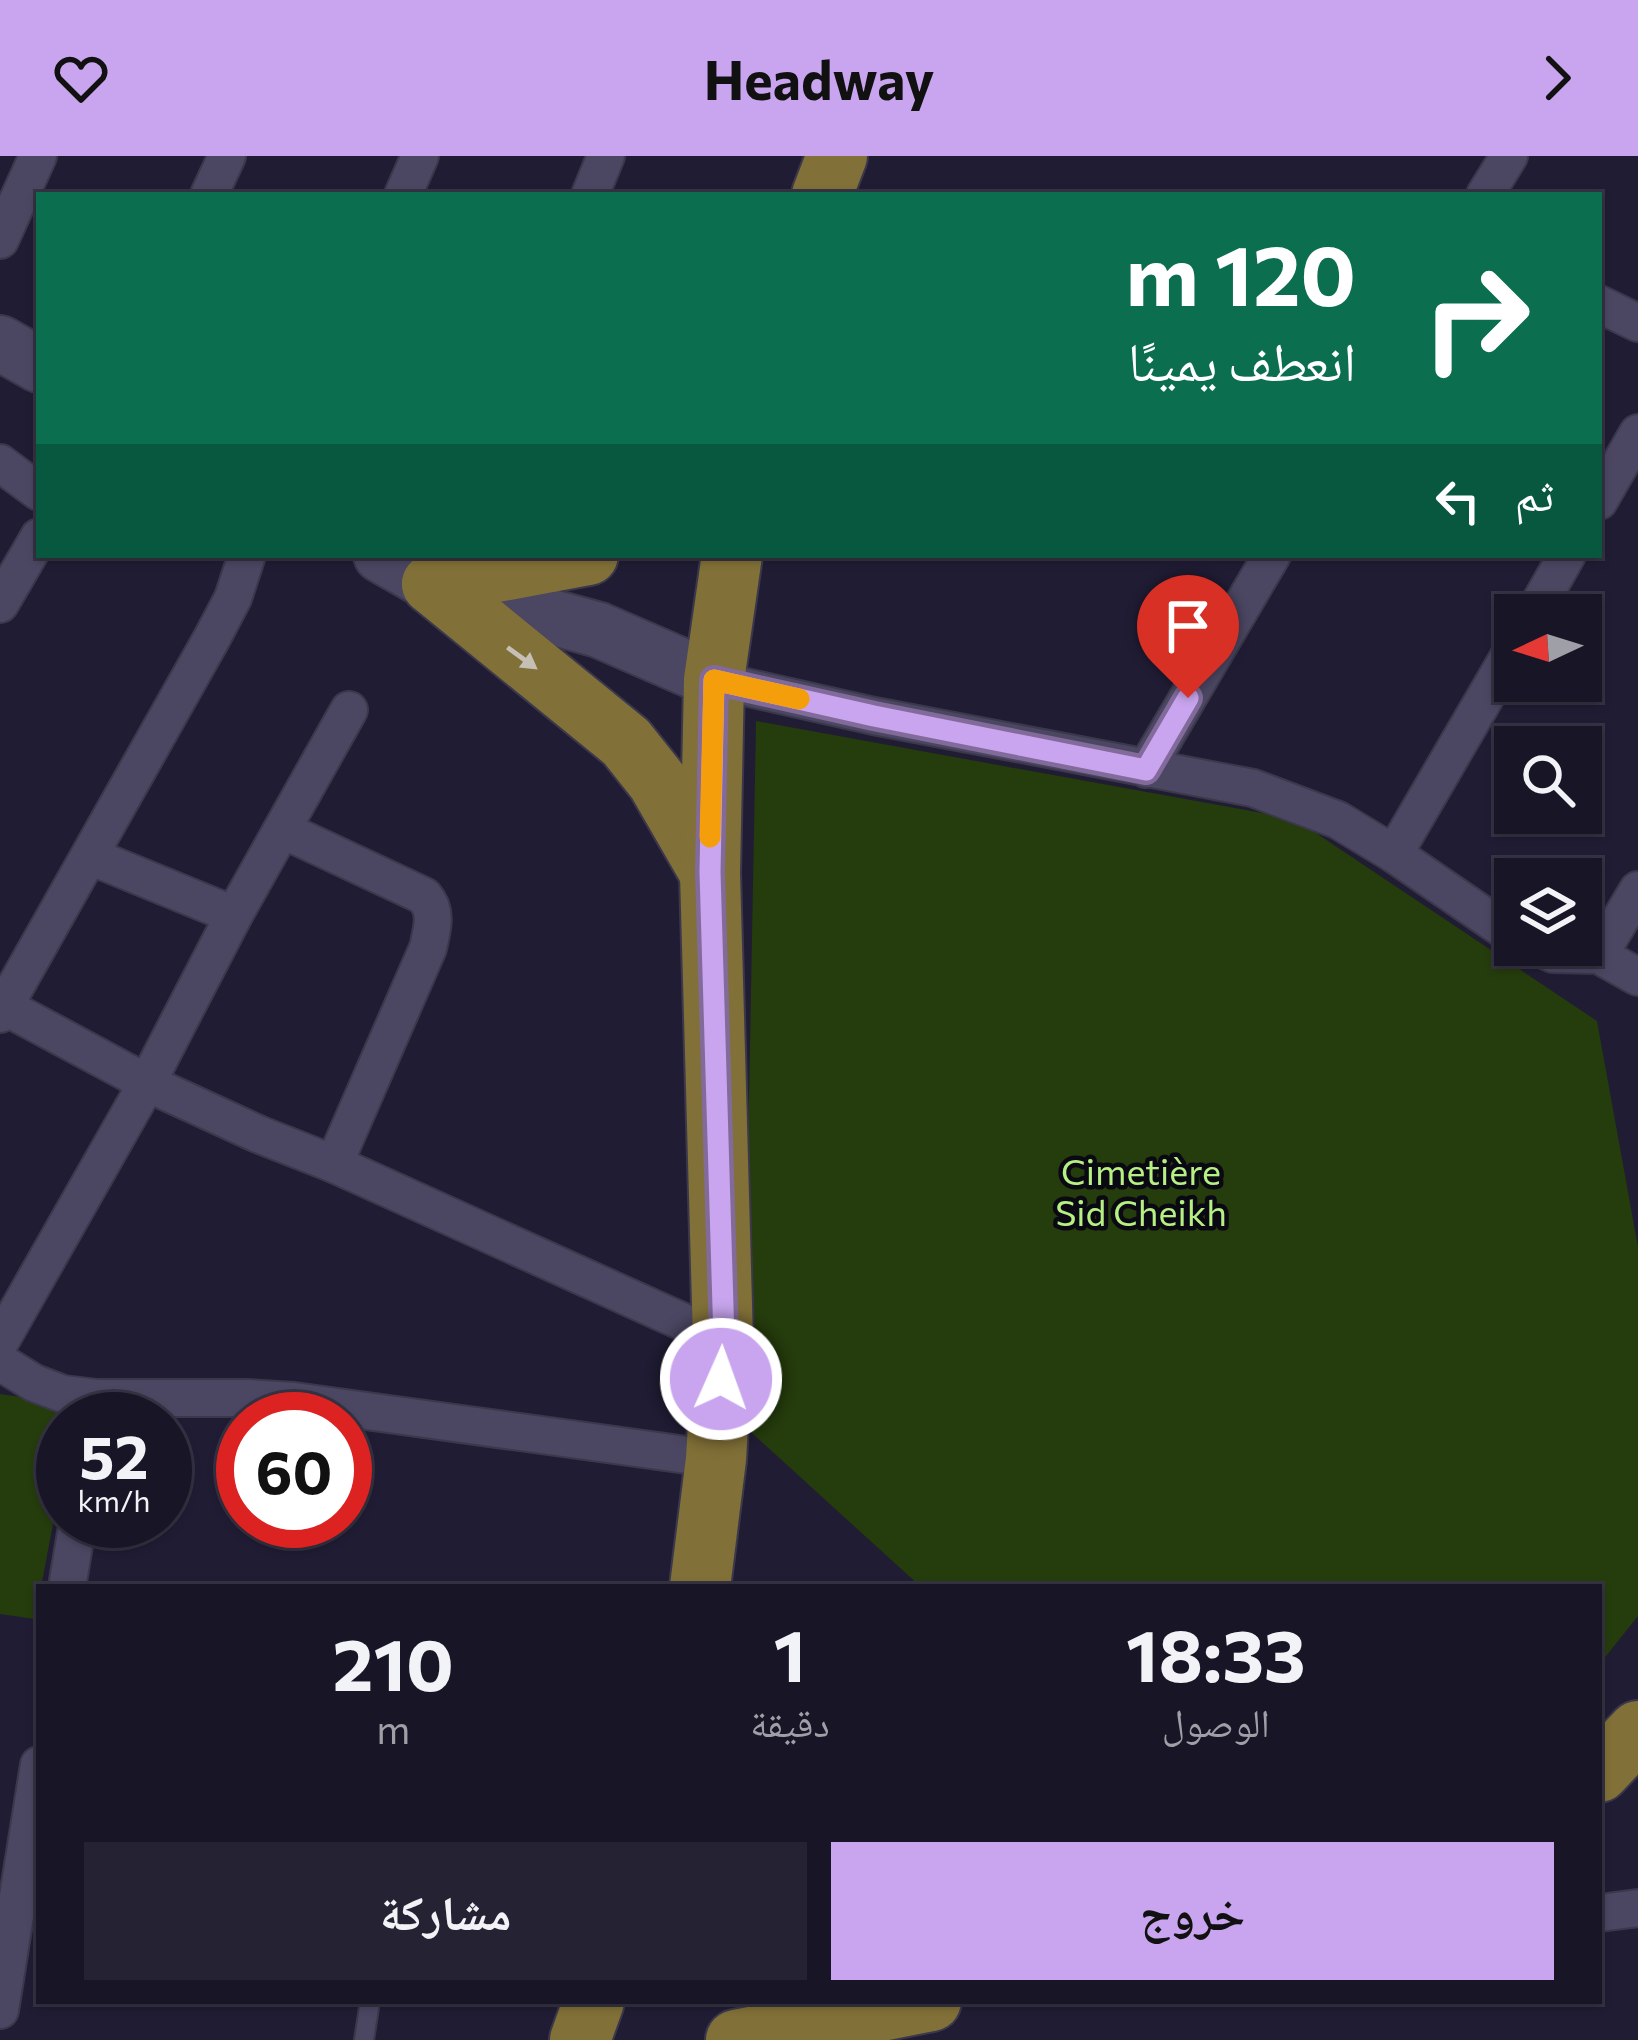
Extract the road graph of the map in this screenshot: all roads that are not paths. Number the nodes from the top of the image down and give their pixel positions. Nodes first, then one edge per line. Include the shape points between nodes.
1 (38, 156) edge
2 (227, 156) edge
3 (420, 156) edge
4 (605, 156) edge
5 (837, 156) edge
6 (1509, 156) edge
7 (210, 192) edge
8 (404, 192) edge
9 (591, 192) edge
10 (823, 192) edge
11 (1487, 192) edge
12 (0, 240) edge
13 (1602, 305) edge
14 (1638, 322) edge
15 (0, 344) edge
16 (36, 362) edge
17 (1638, 434) edge
18 (0, 464) edge
19 (36, 490) edge
20 (1602, 496) edge
21 (36, 542) edge
22 (246, 558) edge
23 (537, 558) edge
24 (732, 558) edge
25 (1270, 558) edge
26 (1566, 558) edge
27 (419, 565) edge
28 (1545, 594) edge
29 (0, 604) edge
30 (714, 680) junction
31 (1494, 682) edge
32 (349, 710) dead end
33 (1146, 770) junction
34 (283, 830) junction
35 (1394, 854) junction
36 (90, 856) junction
37 (710, 872) junction
38 (1638, 890) edge
39 (234, 915) junction
40 (1494, 923) edge
41 (1602, 950) edge
42 (1602, 957) edge
43 (1638, 977) edge
44 (2, 1008) edge
45 (147, 1083) junction
46 (334, 1164) junction
47 (724, 1340) junction
48 (0, 1342) edge
49 (0, 1362) edge
50 (58, 1392) edge
51 (192, 1402) edge
52 (716, 1459) junction
53 (74, 1548) edge
54 (68, 1584) edge
55 (700, 1584) edge
56 (1638, 1731) edge
57 (1602, 1769) edge
58 (36, 1785) edge
59 (1638, 1908) edge
60 (1602, 1913) edge
61 (370, 2004) edge
62 (593, 2004) edge
63 (0, 2010) edge
64 (912, 2017) edge
65 (802, 2022) edge
66 (364, 2040) edge
67 (580, 2040) edge
68 (736, 2040) edge

1 - 12 street
2 - 7 street
3 - 8 street
4 - 9 street
5 - 10 main road
6 - 11 street
13 - 14 street
15 - 16 main road
17 - 20 street
18 - 19 street
21 - 29 street
22 - 36 street via 225,614
23 - 27 main road
24 - 30 main road
25 - 33 street
26 - 28 street
27 - 30 main road
27 -> 37 main road via 626,742
30 - 33 street
30 - 37 main road
31 - 35 street
32 - 34 street
33 - 35 street via 1253,788 1338,820
34 - 39 street
34 - 46 street via 424,896 434,921
35 - 40 street
36 - 39 street
36 - 44 street
37 - 47 main road
38 - 41 street
39 - 45 street
42 - 43 street
44 - 45 street
45 - 46 street
45 - 48 street
46 - 47 street
47 - 52 main road
49 - 50 street
51 - 52 street via 294,1401
52 - 55 main road
53 - 54 street
56 - 57 main road
58 - 63 street
59 - 60 street
61 - 66 lane
62 - 67 main road
64 - 65 main road
65 - 68 main road

